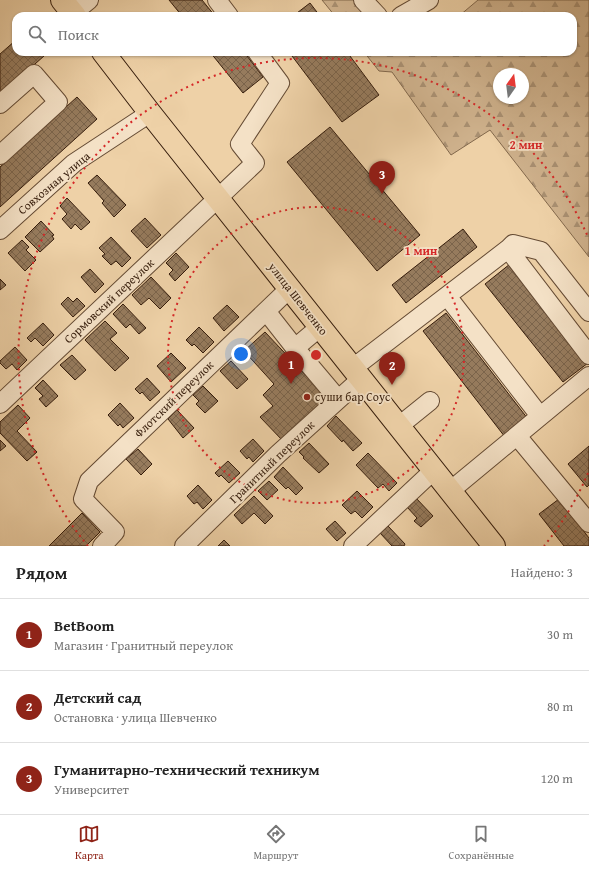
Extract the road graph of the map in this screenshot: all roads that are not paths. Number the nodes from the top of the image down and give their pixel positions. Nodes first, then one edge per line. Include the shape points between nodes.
1 (217, 0) edge
2 (363, 0) edge
3 (429, 0) edge
4 (226, 12) edge
5 (374, 12) edge
6 (408, 12) edge
7 (106, 56) edge
8 (259, 56) edge
9 (0, 104) edge
10 (150, 113) junction
11 (0, 155) edge
12 (218, 199) junction
13 (2, 225) edge
14 (508, 249) junction
15 (290, 288) junction
16 (447, 296) junction
17 (266, 311) junction
18 (589, 312) edge
19 (320, 327) junction
20 (295, 348) junction
21 (589, 355) edge
22 (357, 374) junction
23 (587, 380) edge
24 (338, 399) junction
25 (430, 400) dead end
26 (0, 404) edge
27 (540, 416) junction
28 (399, 426) junction
29 (518, 436) junction
30 (434, 470) junction
31 (450, 492) junction
32 (583, 503) edge
33 (589, 523) edge
34 (102, 546) edge
35 (184, 546) edge
36 (353, 546) edge
37 (494, 546) edge

1 - 4 street
2 - 5 street
3 - 6 street
7 - 10 main road, улица Шевченко
8 - 12 street, Сормовский переулок via 280,83 240,144 255,163
9 - 11 street via 34,74 58,102
10 - 12 main road, улица Шевченко
10 - 13 street, Совхозная улица via 74,163
12 - 15 main road, улица Шевченко
12 - 26 street, Сормовский переулок
14 - 16 street, Гранитный переулок
14 - 18 street via 513,244 541,251
14 - 21 street
15 - 17 street, Флотский переулок
15 - 19 main road, улица Шевченко
16 - 22 street, Гранитный переулок
16 - 27 street
17 - 20 street
17 - 34 street, Флотский переулок via 89,481 83,500 115,532
19 - 20 street
19 - 22 main road, улица Шевченко
20 - 24 street
22 - 24 street, Гранитный переулок
22 - 28 main road, улица Шевченко
23 - 27 street
24 - 35 street, Гранитный переулок
25 - 28 street
27 - 29 street
28 - 30 main road, улица Шевченко
29 - 31 street
29 - 32 street
30 - 31 main road, улица Шевченко
30 - 36 street
31 - 37 main road, улица Шевченко
32 - 33 street

